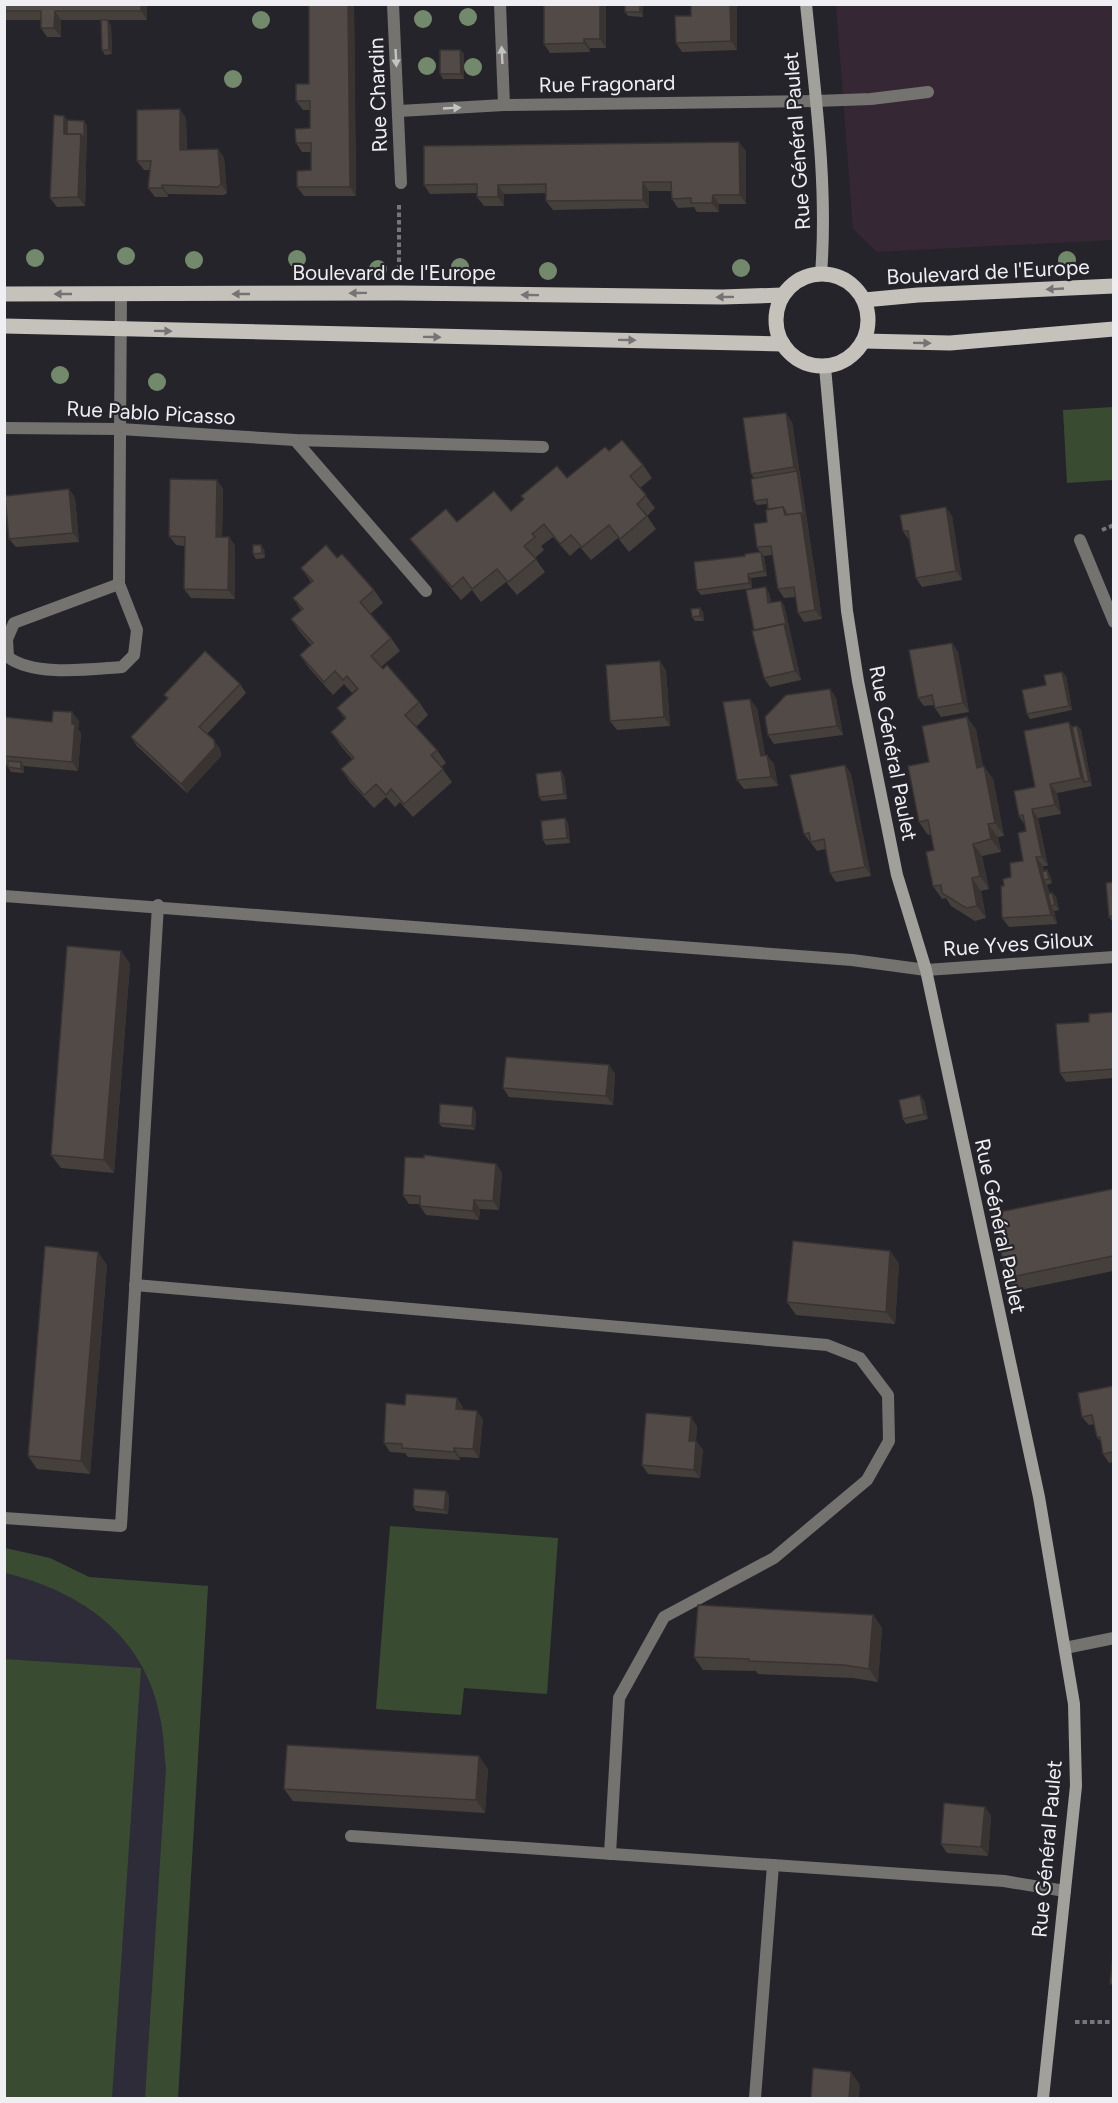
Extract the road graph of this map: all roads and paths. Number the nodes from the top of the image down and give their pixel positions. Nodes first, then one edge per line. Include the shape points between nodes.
1 (393, 4) edge
2 (500, 4) edge
3 (806, 4) edge
4 (928, 92) dead end
5 (816, 101) junction
6 (504, 105) junction
7 (399, 111) junction
8 (401, 183) joint
9 (399, 274) dead end
10 (821, 274) junction
11 (1113, 286) edge
12 (121, 293) junction
13 (4, 294) edge
14 (783, 295) junction
15 (864, 300) junction
16 (4, 326) edge
17 (1113, 329) edge
18 (121, 330) junction
19 (864, 340) junction
20 (783, 344) junction
21 (825, 366) junction
22 (4, 428) edge
23 (120, 429) junction
24 (295, 440) junction
25 (543, 447) dead end
26 (1080, 540) dead end
27 (119, 584) junction
28 (426, 591) dead end
29 (1113, 622) edge
30 (4, 896) edge
31 (158, 906) junction
32 (1113, 957) edge
33 (926, 970) junction
34 (135, 1285) junction
35 (4, 1518) edge
36 (1113, 1638) edge
37 (1065, 1648) junction
38 (351, 1836) dead end
39 (610, 1854) junction
40 (772, 1865) junction
41 (1065, 1891) junction
42 (1050, 2022) junction
43 (1113, 2022) edge
44 (755, 2098) edge
45 (1043, 2098) edge

1 -> 7 street, Rue Chardin
6 -> 2 street
3 - 5 street, Rue Général Paulet
4 - 5 street, Rue Fragonard
5 - 6 street, Rue Fragonard
5 - 10 street, Rue Général Paulet via 824,239
7 -> 6 street, Rue Fragonard
7 - 8 street, Rue Chardin
8 - 9 path
10 - 14 main road via 806,277
10 - 15 main road via 847,281
11 -> 15 main road, Boulevard de l'Europe
12 -> 13 main road, Boulevard de l'Europe
14 -> 12 main road, Boulevard de l'Europe
12 - 18 street
14 - 20 main road via 776,314
15 - 19 main road via 868,328
16 - 18 main road
19 -> 17 main road via 950,343
18 -> 20 main road
18 - 23 street
19 - 21 main road via 848,359
20 - 21 main road via 794,357 809,365
21 - 33 street, Rue Général Paulet via 846,611 897,875
22 - 23 street, Rue Pablo Picasso
23 - 24 street, Rue Pablo Picasso
23 - 27 street
24 - 25 street, Rue Pablo Picasso
24 - 28 street
26 - 29 street
27 - 27 street via 137,630 134,655 122,667 73,671 18,665 8,657 8,639 14,623
30 - 31 street, Rue Yves Giloux
31 - 33 street, Rue Yves Giloux via 852,960
31 - 34 street
32 - 33 street, Rue Yves Giloux
33 - 37 street, Rue Général Paulet via 1039,1497
34 - 35 street via 121,1526
34 - 39 street via 827,1345 860,1358 888,1395 890,1441 867,1480 774,1558 664,1617 619,1698
36 - 37 street
37 - 41 street, Rue Général Paulet via 1074,1704 1076,1786
38 - 39 street
39 - 40 street
40 - 41 street via 1004,1881
40 - 44 street
41 - 42 street, Rue Général Paulet
42 - 43 path
42 - 45 street, Rue Général Paulet

